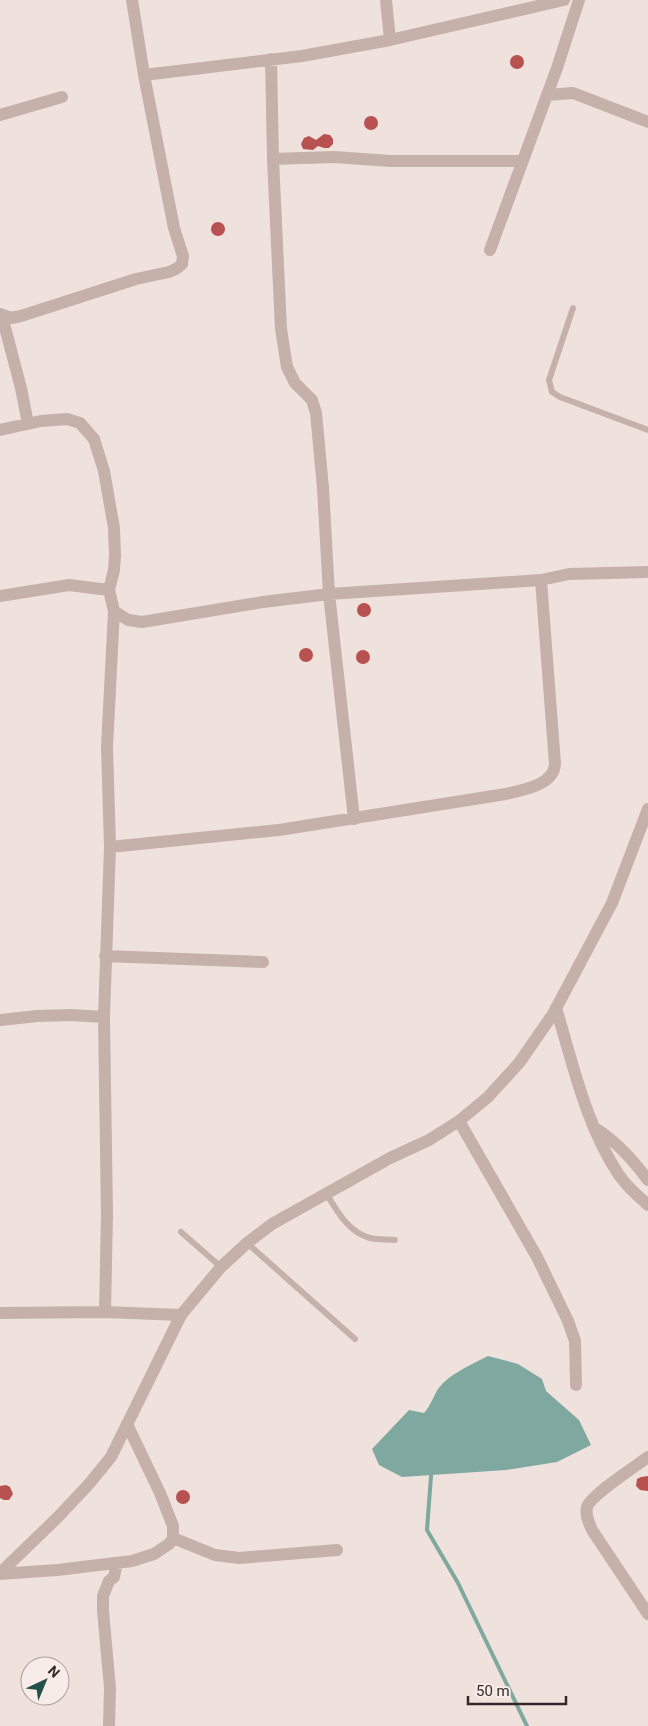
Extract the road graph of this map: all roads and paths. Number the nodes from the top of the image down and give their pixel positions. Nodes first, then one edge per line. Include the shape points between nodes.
1 (132, 0) edge
2 (386, 0) edge
3 (564, 0) edge
4 (579, 0) edge
5 (390, 40) junction
6 (271, 59) junction
7 (144, 75) junction
8 (547, 95) junction
9 (62, 97) dead end
10 (0, 115) edge
11 (648, 122) edge
12 (273, 159) junction
13 (522, 161) junction
14 (490, 250) dead end
15 (573, 308) dead end
16 (1, 315) edge
17 (28, 424) junction
18 (0, 430) edge
19 (648, 430) edge
20 (648, 572) edge
21 (541, 580) junction
22 (110, 590) junction
23 (329, 594) junction
24 (0, 596) edge
25 (114, 611) junction
26 (648, 809) edge
27 (354, 819) junction
28 (110, 846) junction
29 (105, 956) junction
30 (264, 962) dead end
31 (556, 1008) junction
32 (104, 1017) junction
33 (0, 1020) edge
34 (460, 1120) junction
35 (593, 1126) junction
36 (648, 1180) edge
37 (326, 1193) junction
38 (648, 1205) edge
39 (181, 1232) dead end
40 (395, 1240) dead end
41 (247, 1243) junction
42 (221, 1267) junction
43 (105, 1312) junction
44 (0, 1313) edge
45 (181, 1315) junction
46 (355, 1339) dead end
47 (576, 1385) dead end
48 (127, 1424) junction
49 (648, 1457) edge
50 (173, 1538) junction
51 (337, 1550) dead end
52 (118, 1563) junction
53 (0, 1573) edge
54 (648, 1614) edge
55 (109, 1726) edge

1 - 7 street
2 - 5 street
3 - 5 street
4 - 8 street
5 - 6 street
6 - 7 street
6 - 12 street
7 - 16 street via 174,228 183,256 182,264 169,272 136,278 21,316
8 - 11 street via 573,94
8 - 13 street
9 - 10 street
12 - 13 street
12 - 23 street via 281,329 287,367 295,384 312,400 316,413
13 - 14 street
15 - 19 lane via 549,380 552,392
16 - 17 street
17 - 18 street
17 - 22 street via 74,420 94,439 104,471 114,528 115,556
20 - 21 street via 569,574
21 - 23 street
21 - 27 street via 554,773 537,785 506,794
22 - 24 street via 69,585
22 - 25 street
23 - 25 street via 142,622 128,620
23 - 27 street
25 - 28 street via 107,747
26 - 31 street via 612,903
27 - 28 street via 279,830
28 - 29 street
29 - 30 street
29 - 32 street
31 - 34 street via 520,1063 488,1097
31 - 35 street
32 - 33 street via 71,1015
32 - 43 street
34 - 37 street via 429,1140
34 - 47 street via 537,1257 568,1321 574,1341
35 - 36 street via 613,1139
35 - 38 street via 619,1175
37 - 40 lane via 353,1230 370,1238
37 - 41 street via 272,1224
39 - 42 lane
41 - 42 street
41 - 46 lane
42 - 45 street
43 - 44 street
43 - 45 street
45 - 48 street
48 - 50 street via 163,1501 173,1526
48 - 53 street via 111,1457 89,1484
49 - 54 street via 587,1508 592,1530
50 - 51 street via 215,1555 239,1558
50 - 52 street via 163,1550
52 - 53 street
52 - 55 street via 103,1596 110,1688

